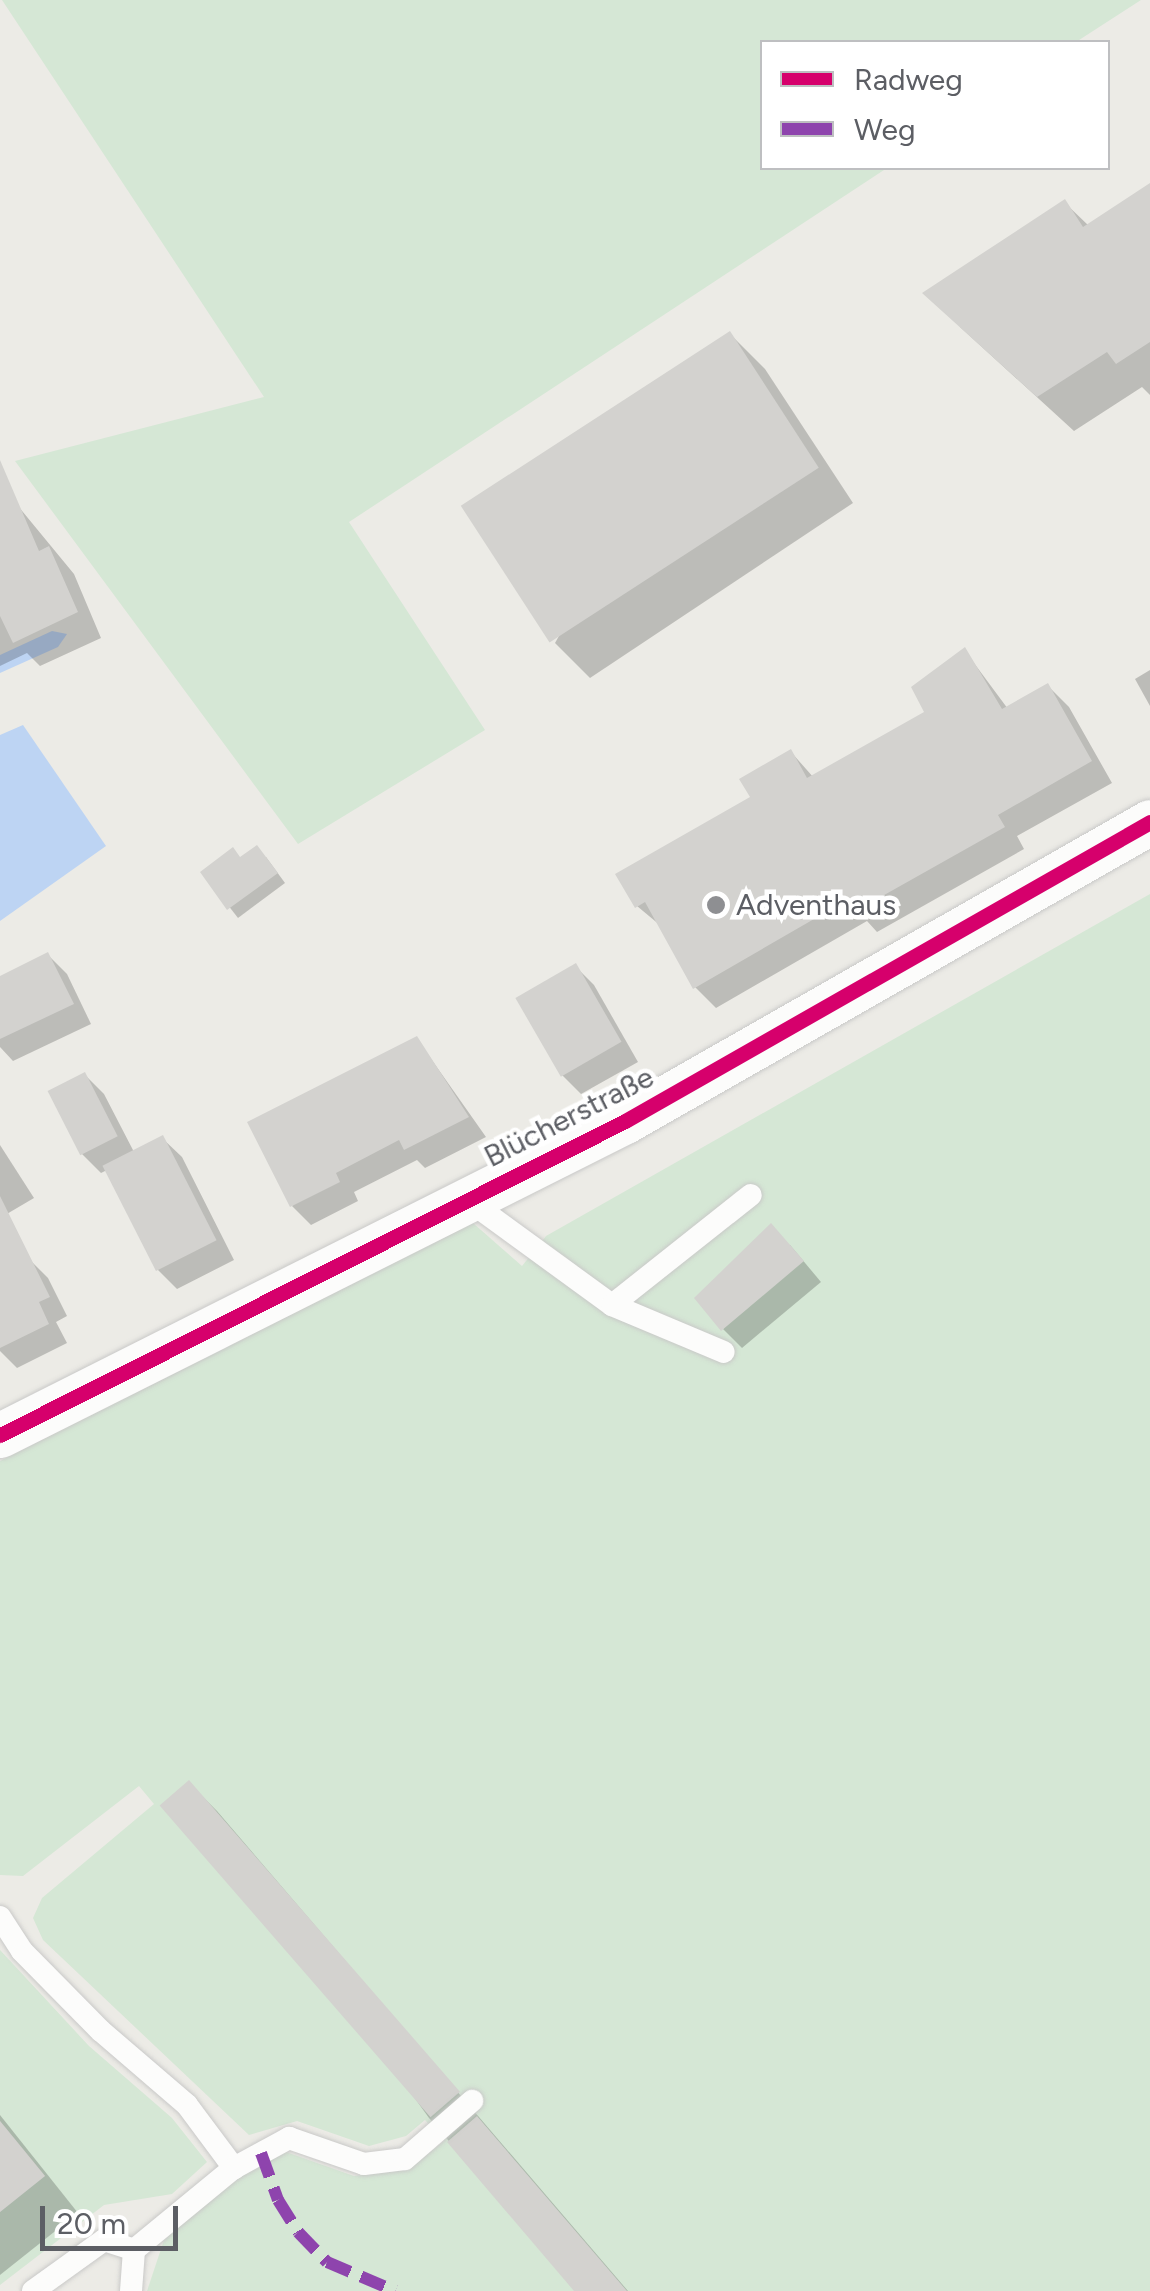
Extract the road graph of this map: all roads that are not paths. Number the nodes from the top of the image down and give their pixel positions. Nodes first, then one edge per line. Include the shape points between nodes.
1 (1150, 822) edge
2 (751, 1195) dead end
3 (468, 1200) junction
4 (612, 1304) junction
5 (724, 1352) dead end
6 (0, 1435) edge
7 (0, 1917) edge
8 (472, 2101) dead end
9 (234, 2168) junction
10 (134, 2250) junction
11 (34, 2291) edge
12 (131, 2291) edge

1 - 3 street, Blücherstraße via 626,1121
2 - 4 lane
3 - 4 lane
3 - 6 street, Blücherstraße
4 - 5 lane
7 - 9 lane via 22,1951 101,2031 187,2105
8 - 9 lane via 405,2159 364,2164 289,2138
9 - 10 lane
10 - 11 lane via 104,2240
10 - 12 lane

